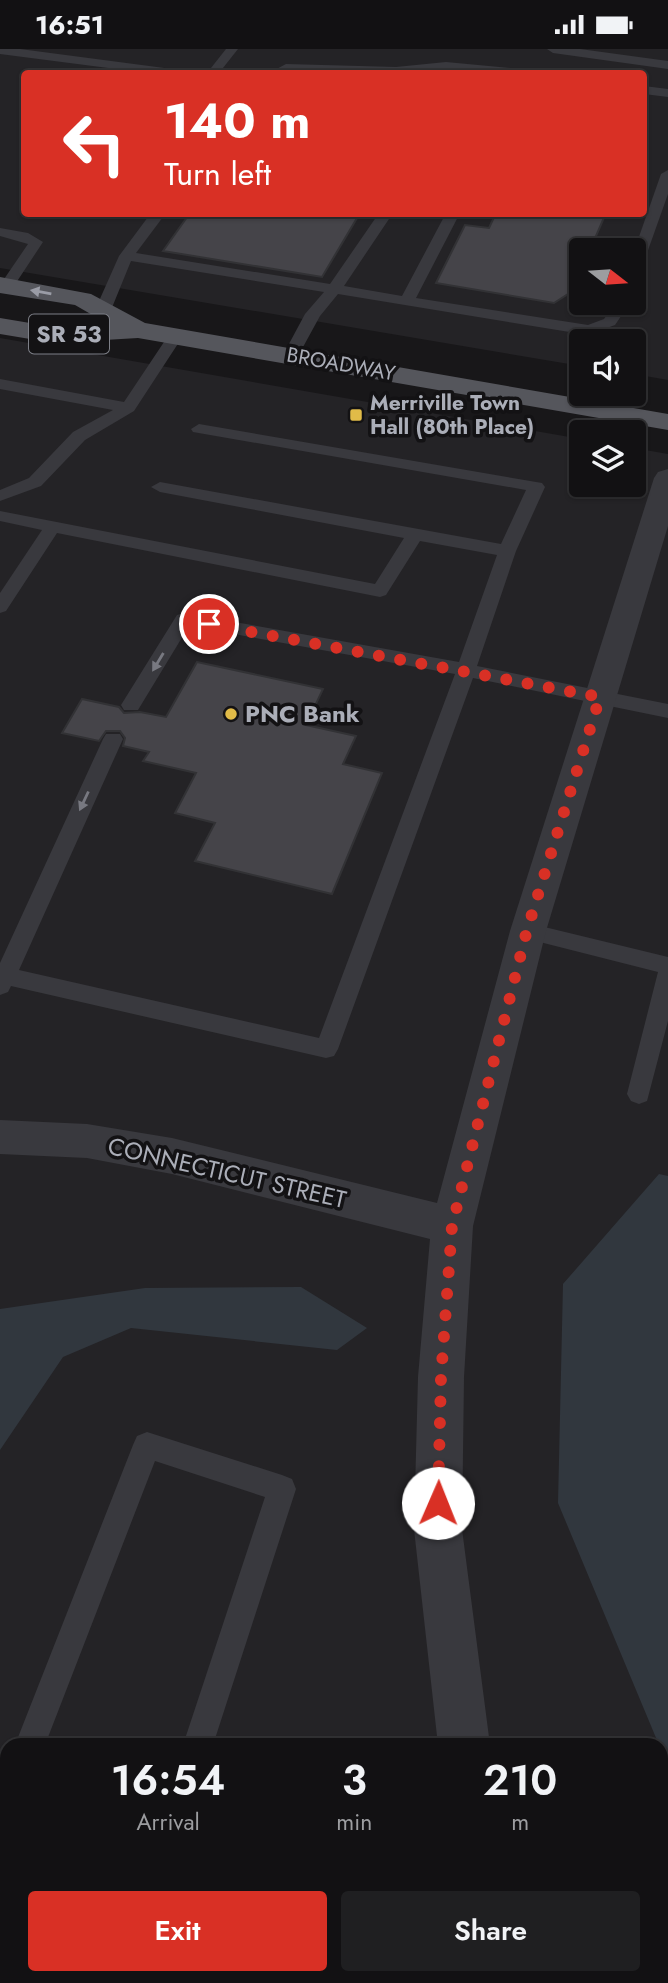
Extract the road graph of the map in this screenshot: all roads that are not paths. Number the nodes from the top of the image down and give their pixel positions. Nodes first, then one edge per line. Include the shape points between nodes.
1 (232, 49) edge
2 (553, 49) edge
3 (0, 50) edge
4 (668, 65) edge
5 (150, 70) edge
6 (215, 70) edge
7 (282, 70) edge
8 (343, 70) edge
9 (405, 70) edge
10 (491, 70) edge
11 (647, 90) edge
12 (668, 93) edge
13 (668, 174) edge
14 (156, 217) edge
15 (383, 217) edge
16 (451, 217) edge
17 (647, 231) junction
18 (0, 232) edge
19 (668, 235) edge
20 (645, 238) edge
21 (126, 256) junction
22 (3, 286) edge
23 (333, 291) junction
24 (406, 302) junction
25 (103, 310) junction
26 (617, 315) edge
27 (0, 326) edge
28 (138, 330) junction
29 (175, 336) junction
30 (291, 355) junction
31 (0, 384) edge
32 (128, 408) junction
33 (668, 422) edge
34 (199, 429) dead end
35 (668, 478) edge
36 (160, 487) dead end
37 (0, 496) edge
38 (0, 516) edge
39 (52, 527) junction
40 (415, 535) junction
41 (507, 551) junction
42 (0, 607) edge
43 (466, 670) junction
44 (600, 697) junction
45 (131, 705) dead end
46 (668, 711) edge
47 (113, 739) dead end
48 (527, 930) junction
49 (668, 966) edge
50 (668, 974) edge
51 (3, 981) edge
52 (639, 1094) dead end
53 (0, 1137) edge
54 (452, 1226) junction
55 (33, 1738) edge
56 (200, 1738) edge
57 (463, 1738) edge

1 - 6 lane
2 - 4 lane
3 - 5 lane
7 - 8 lane
9 - 10 lane via 440,66
11 - 12 lane
13 - 17 lane
14 - 21 lane
15 - 23 lane
16 - 24 lane
17 - 19 lane
17 - 20 lane
18 - 22 lane via 36,242
21 - 23 lane
21 - 25 lane
25 -> 22 main road, BROADWAY / SR 53 via 82,299
23 - 24 lane
23 - 30 lane via 313,314
24 - 26 lane via 588,330 605,328
25 - 28 main road, BROADWAY / SR 53
27 - 28 main road, BROADWAY / SR 53 via 54,335
28 - 29 main road, BROADWAY / SR 53
29 - 30 main road, BROADWAY / SR 53
29 - 32 lane
30 - 33 main road, BROADWAY / SR 53
31 - 32 lane
32 - 37 lane via 79,436 36,482
34 - 41 lane via 536,487
35 - 44 street
36 - 40 lane
38 - 39 lane
39 - 40 lane via 380,591
39 - 42 lane
40 - 41 lane
41 - 43 lane
43 - 44 lane
43 -> 45 lane via 184,619
43 - 51 lane via 326,1049
44 - 46 lane
44 - 48 street
47 -> 51 lane
48 - 49 lane
48 - 54 street
50 - 52 lane
53 - 54 street, CONNECTICUT STREET via 87,1141 172,1156
54 - 57 street via 441,1377 438,1529
55 - 56 lane via 147,1445 282,1489

